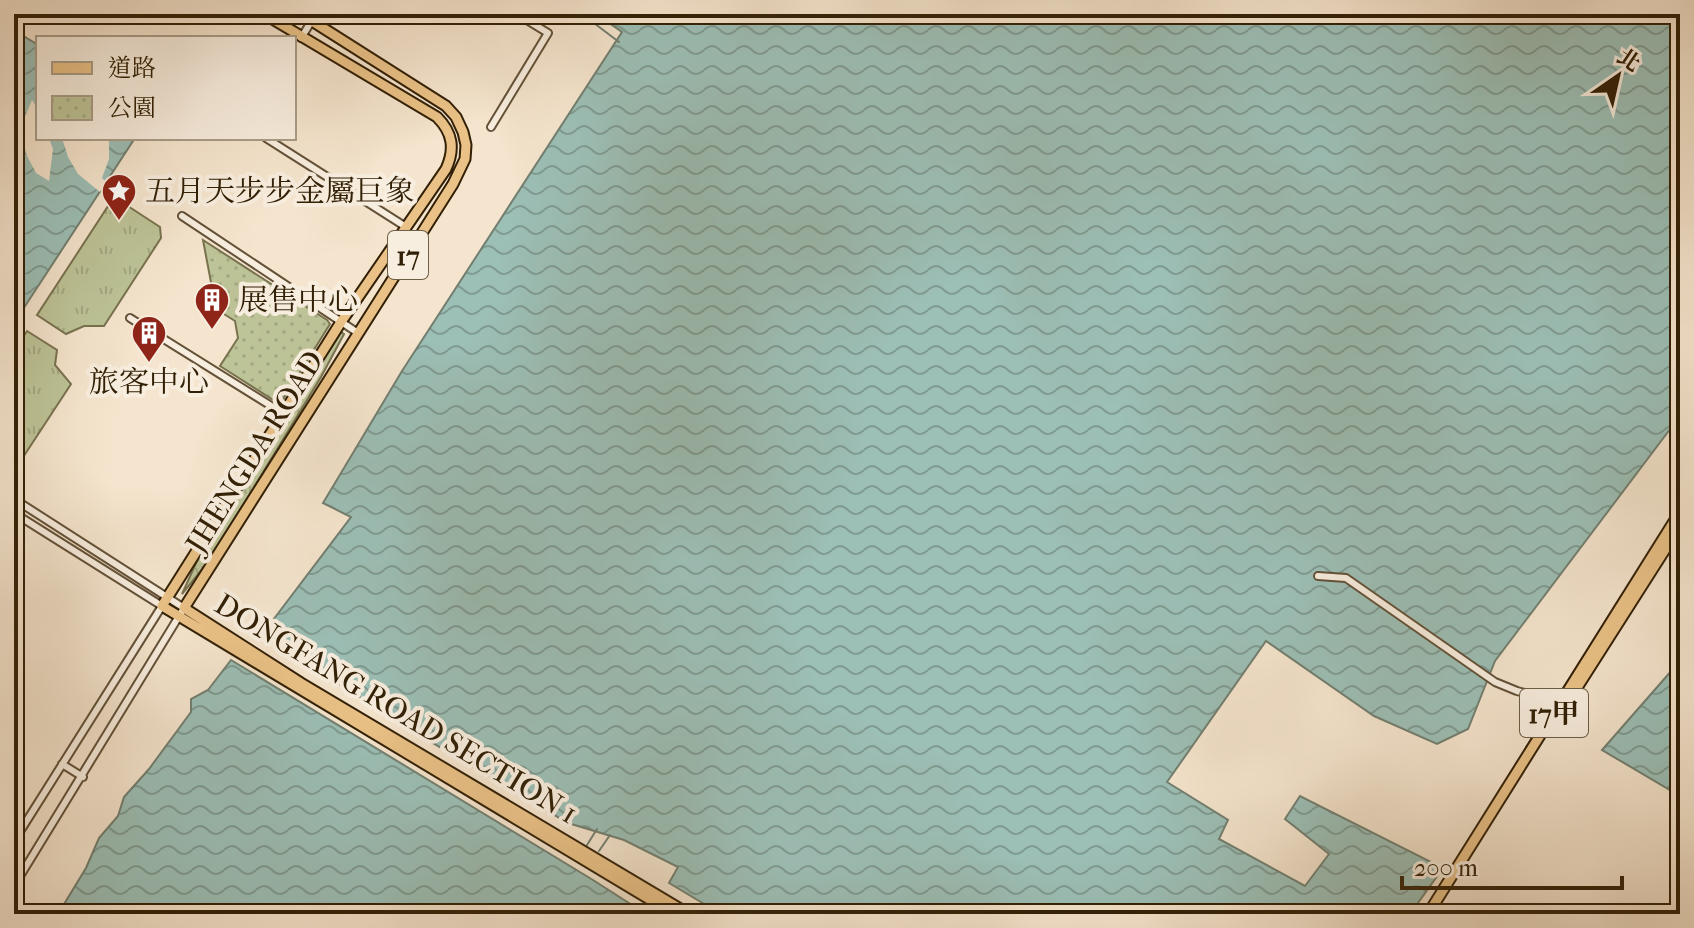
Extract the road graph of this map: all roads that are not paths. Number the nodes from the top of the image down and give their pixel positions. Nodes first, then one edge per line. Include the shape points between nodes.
1 (264, 14) edge
2 (301, 14) edge
3 (517, 14) edge
4 (314, 18) edge
5 (301, 38) junction
6 (491, 127) dead end
7 (269, 140) edge
8 (182, 216) dead end
9 (406, 227) junction
10 (130, 318) dead end
11 (341, 322) junction
12 (358, 333) junction
13 (284, 414) junction
14 (14, 499) edge
15 (1680, 512) edge
16 (14, 513) edge
17 (1680, 526) edge
18 (1318, 576) dead end
19 (165, 601) junction
20 (182, 612) junction
21 (1560, 702) junction
22 (62, 764) junction
23 (83, 777) junction
24 (14, 841) edge
25 (590, 860) junction
26 (14, 886) edge
27 (674, 914) edge
28 (689, 914) edge
29 (1431, 914) edge

1 - 5 main road, JHENGDA ROAD / 17
2 - 4 main road, JHENGDA ROAD / 17
3 - 6 street via 548,33
4 - 5 street
4 - 12 main road, JHENGDA ROAD / 17 via 446,106 466,145 453,184
5 - 9 main road, JHENGDA ROAD / 17 via 426,110 446,127 453,146 449,163
7 - 9 street
8 - 11 street
9 - 11 main road, JHENGDA ROAD / 17
10 - 13 street
11 - 12 street
11 - 13 main road, JHENGDA ROAD / 17
12 - 20 main road, JHENGDA ROAD / 17
13 - 19 main road, JHENGDA ROAD / 17
14 - 19 street, DONGFANG ROAD SECTION 1
15 - 21 main road, 17甲
16 - 19 street, DONGFANG ROAD SECTION 1
17 - 29 main road, 17甲
18 - 21 street via 1346,578 1495,682
19 - 20 main road, DONGFANG ROAD SECTION 1
19 - 22 street, JHENGDA ROAD
20 - 23 street, JHENGDA ROAD
20 - 25 main road, DONGFANG ROAD SECTION 1
21 - 29 main road, 17甲
22 - 23 street
22 - 24 street, JHENGDA ROAD
23 - 26 street, JHENGDA ROAD
25 - 27 main road
25 - 28 main road

